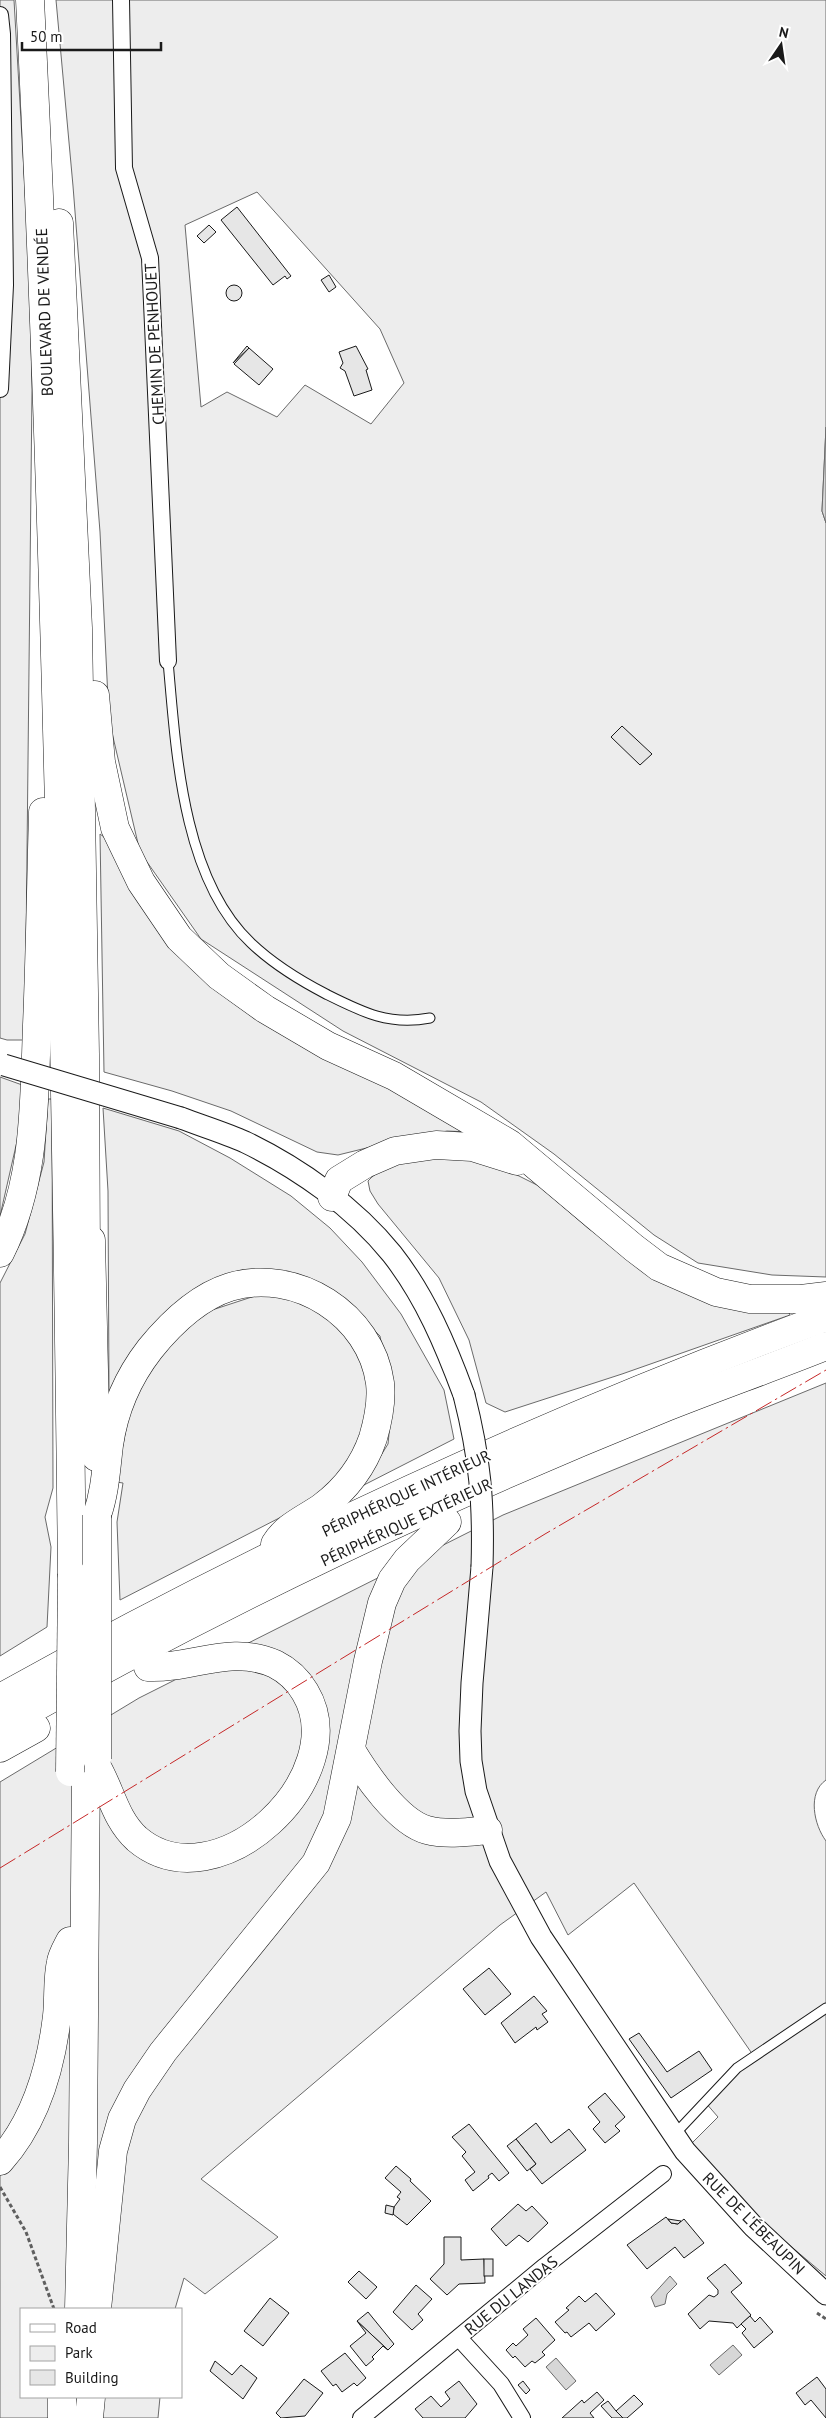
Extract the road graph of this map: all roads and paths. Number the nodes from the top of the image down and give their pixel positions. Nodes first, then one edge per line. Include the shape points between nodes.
1 (30, 0) edge
2 (46, 0) edge
3 (121, 0) edge
4 (0, 15) edge
5 (0, 388) edge
6 (66, 626) junction
7 (168, 661) joint
8 (68, 690) junction
9 (430, 1018) dead end
10 (2, 1064) edge
11 (537, 1168) junction
12 (87, 1182) junction
13 (332, 1197) junction
14 (0, 1253) edge
15 (826, 1296) edge
16 (826, 1317) edge
17 (826, 1346) edge
18 (589, 1439) junction
19 (97, 1516) junction
20 (447, 1522) junction
21 (268, 1556) junction
22 (78, 1570) junction
23 (148, 1667) junction
24 (0, 1698) edge
25 (0, 1727) edge
26 (0, 1748) edge
27 (351, 1750) junction
28 (87, 1765) junction
29 (488, 1830) junction
30 (70, 1940) junction
31 (826, 2008) edge
32 (679, 2143) junction
33 (0, 2161) edge
34 (663, 2174) dead end
35 (0, 2187) edge
36 (826, 2294) edge
37 (54, 2308) edge
38 (64, 2308) edge
39 (79, 2308) edge
40 (97, 2308) edge
41 (459, 2338) junction
42 (62, 2398) edge
43 (76, 2398) edge
44 (91, 2398) edge
45 (62, 2418) edge
46 (76, 2418) edge
47 (89, 2418) edge
48 (361, 2418) edge
49 (522, 2418) edge

1 - 6 highway, BOULEVARD DE VENDÉE via 48,390
2 - 6 highway, BOULEVARD DE VENDÉE via 65,337
3 - 7 street, CHEMIN DE PENHOUET via 124,168 150,258
4 - 5 street via 5,285
6 - 8 highway
6 - 11 highway via 92,652 100,762 115,828 141,882 179,938 219,976 265,1009 328,1046 394,1076 472,1120 510,1144
6 - 14 highway via 47,640 34,1129 15,1219
7 - 9 lane via 173,719 189,816 208,880 229,916 250,942 279,967 340,1001 386,1020 411,1022
8 - 12 highway
8 - 22 highway via 64,985
10 - 13 street, RUE DE L'ÉBEAUPIN, bridge via 181,1118 244,1142
11 - 13 highway via 472,1147 436,1145 395,1151 366,1164 339,1180
11 - 15 highway via 659,1267 682,1278 716,1292 750,1299
12 - 19 highway via 93,1279
12 - 22 highway
13 - 29 street, RUE DE L'ÉBEAUPIN, bridge via 392,1255 430,1315 464,1395 475,1437 483,1509 470,1731 476,1792
16 - 21 highway, PÉRIPHÉRIQUE INTÉRIEUR via 585,1413
17 - 18 highway, PÉRIPHÉRIQUE EXTÉRIEUR
18 - 20 highway via 552,1474
18 - 25 highway, PÉRIPHÉRIQUE EXTÉRIEUR via 332,1555 116,1663
19 - 21 highway via 104,1495 109,1444 118,1411 134,1372 150,1348 181,1316 214,1294 243,1284 285,1285 301,1289 347,1316 369,1349 377,1371 380,1403 370,1446 351,1480 322,1506 282,1533
19 - 28 highway, bridge
20 - 23 highway
20 - 27 highway via 407,1560 392,1580 382,1603
21 - 24 highway, PÉRIPHÉRIQUE INTÉRIEUR
22 - 28 highway, bridge
23 - 26 highway
23 - 28 highway via 169,1668 209,1657 239,1656 262,1659 290,1674 311,1704 316,1727 313,1752 302,1781 271,1820 248,1839 220,1854 186,1858 150,1848 128,1830 107,1784
27 - 29 highway via 380,1790 412,1824 426,1830 445,1832
27 - 40 highway via 337,1818 316,1863 163,2052 137,2090 122,2120 113,2151
28 - 30 highway
28 - 39 highway
29 - 32 street, RUE DE L'ÉBEAUPIN via 500,1861 541,1938
30 - 33 highway via 61,1961 56,2022 39,2098
30 - 38 highway
31 - 32 lane via 737,2068
32 - 36 street, RUE DE L'ÉBEAUPIN via 753,2226
34 - 41 street, RUE DU LANDAS
35 - 37 path via 26,2232
41 - 48 street, RUE DU LANDAS
41 - 49 street via 501,2384
42 - 45 highway
43 - 46 highway
44 - 47 highway

